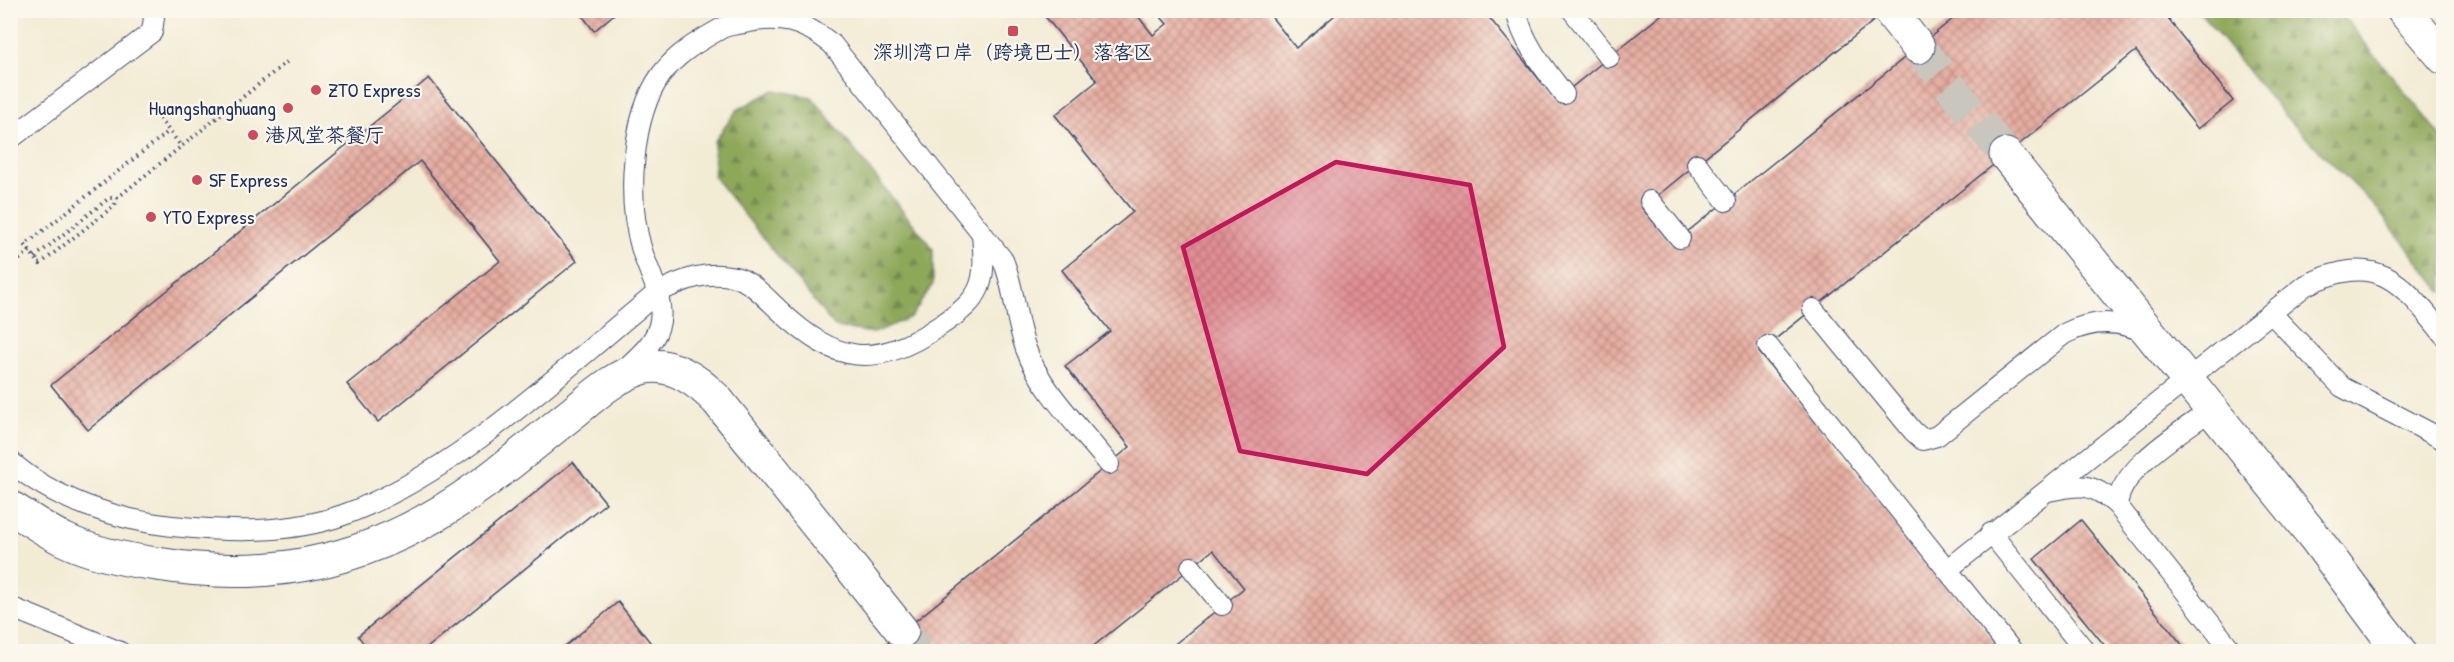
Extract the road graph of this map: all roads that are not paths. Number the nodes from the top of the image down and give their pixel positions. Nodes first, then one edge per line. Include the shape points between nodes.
1 (156, 10) edge
2 (1516, 10) edge
3 (1572, 10) edge
4 (1888, 10) edge
5 (2403, 10) edge
6 (1918, 47) tunnel mouth
7 (1609, 57) dead end
8 (2444, 58) edge
9 (1564, 94) dead end
10 (10, 139) edge
11 (2006, 154) tunnel mouth
12 (1696, 164) dead end
13 (1650, 201) dead end
14 (1726, 201) dead end
15 (982, 234) junction
16 (1680, 238) dead end
17 (657, 293) junction
18 (1813, 309) dead end
19 (2271, 313) junction
20 (2444, 335) edge
21 (2158, 342) junction
22 (1768, 346) dead end
23 (2188, 378) junction
24 (611, 382) junction
25 (2212, 408) junction
26 (2444, 440) edge
27 (10, 461) edge
28 (1108, 464) dead end
29 (2042, 492) junction
30 (2118, 505) junction
31 (10, 507) edge
32 (1991, 533) junction
33 (1191, 567) dead end
34 (1947, 570) junction
35 (1222, 605) dead end
36 (10, 607) edge
37 (902, 631) tunnel mouth
38 (120, 651) edge
39 (2013, 651) edge
40 (2086, 651) edge
41 (2233, 651) edge
42 (2400, 651) edge

1 - 10 lane via 152,32
2 - 9 lane via 1520,28 1535,57
3 - 7 lane
4 - 6 main road
5 - 8 main road
11 - 21 main road
12 - 14 lane
13 - 16 lane
15 - 17 lane via 985,267 980,290 961,312 902,347 871,356 838,353 819,342 738,277 709,274 682,279
15 - 17 lane via 832,44 814,29 787,20 761,19 726,26 690,46 661,76 642,114 633,214
15 - 28 lane via 1003,260 1012,281 1025,347 1035,370
17 - 24 lane via 660,322 656,335
17 - 27 lane via 448,460 394,492 342,516 229,532 150,524 54,491
18 - 21 lane via 1923,440 1937,436 2064,334 2083,324 2103,321 2123,325
19 - 20 lane via 2306,285 2331,273 2359,269 2383,274 2411,294
19 - 23 lane
19 - 26 lane via 2342,387
21 - 23 main road
22 - 34 lane
23 - 25 main road
23 - 29 lane
24 - 31 main road via 480,486 441,510 394,537 295,568 250,573 200,571 131,560 66,541
24 - 37 main road via 645,367 667,368 704,387
25 - 30 lane via 2138,467 2124,482
25 - 42 main road
29 - 30 lane via 2078,484 2101,490
29 - 32 lane
30 - 41 lane
32 - 34 lane
32 - 40 lane
33 - 35 lane
34 - 39 lane
36 - 38 lane

